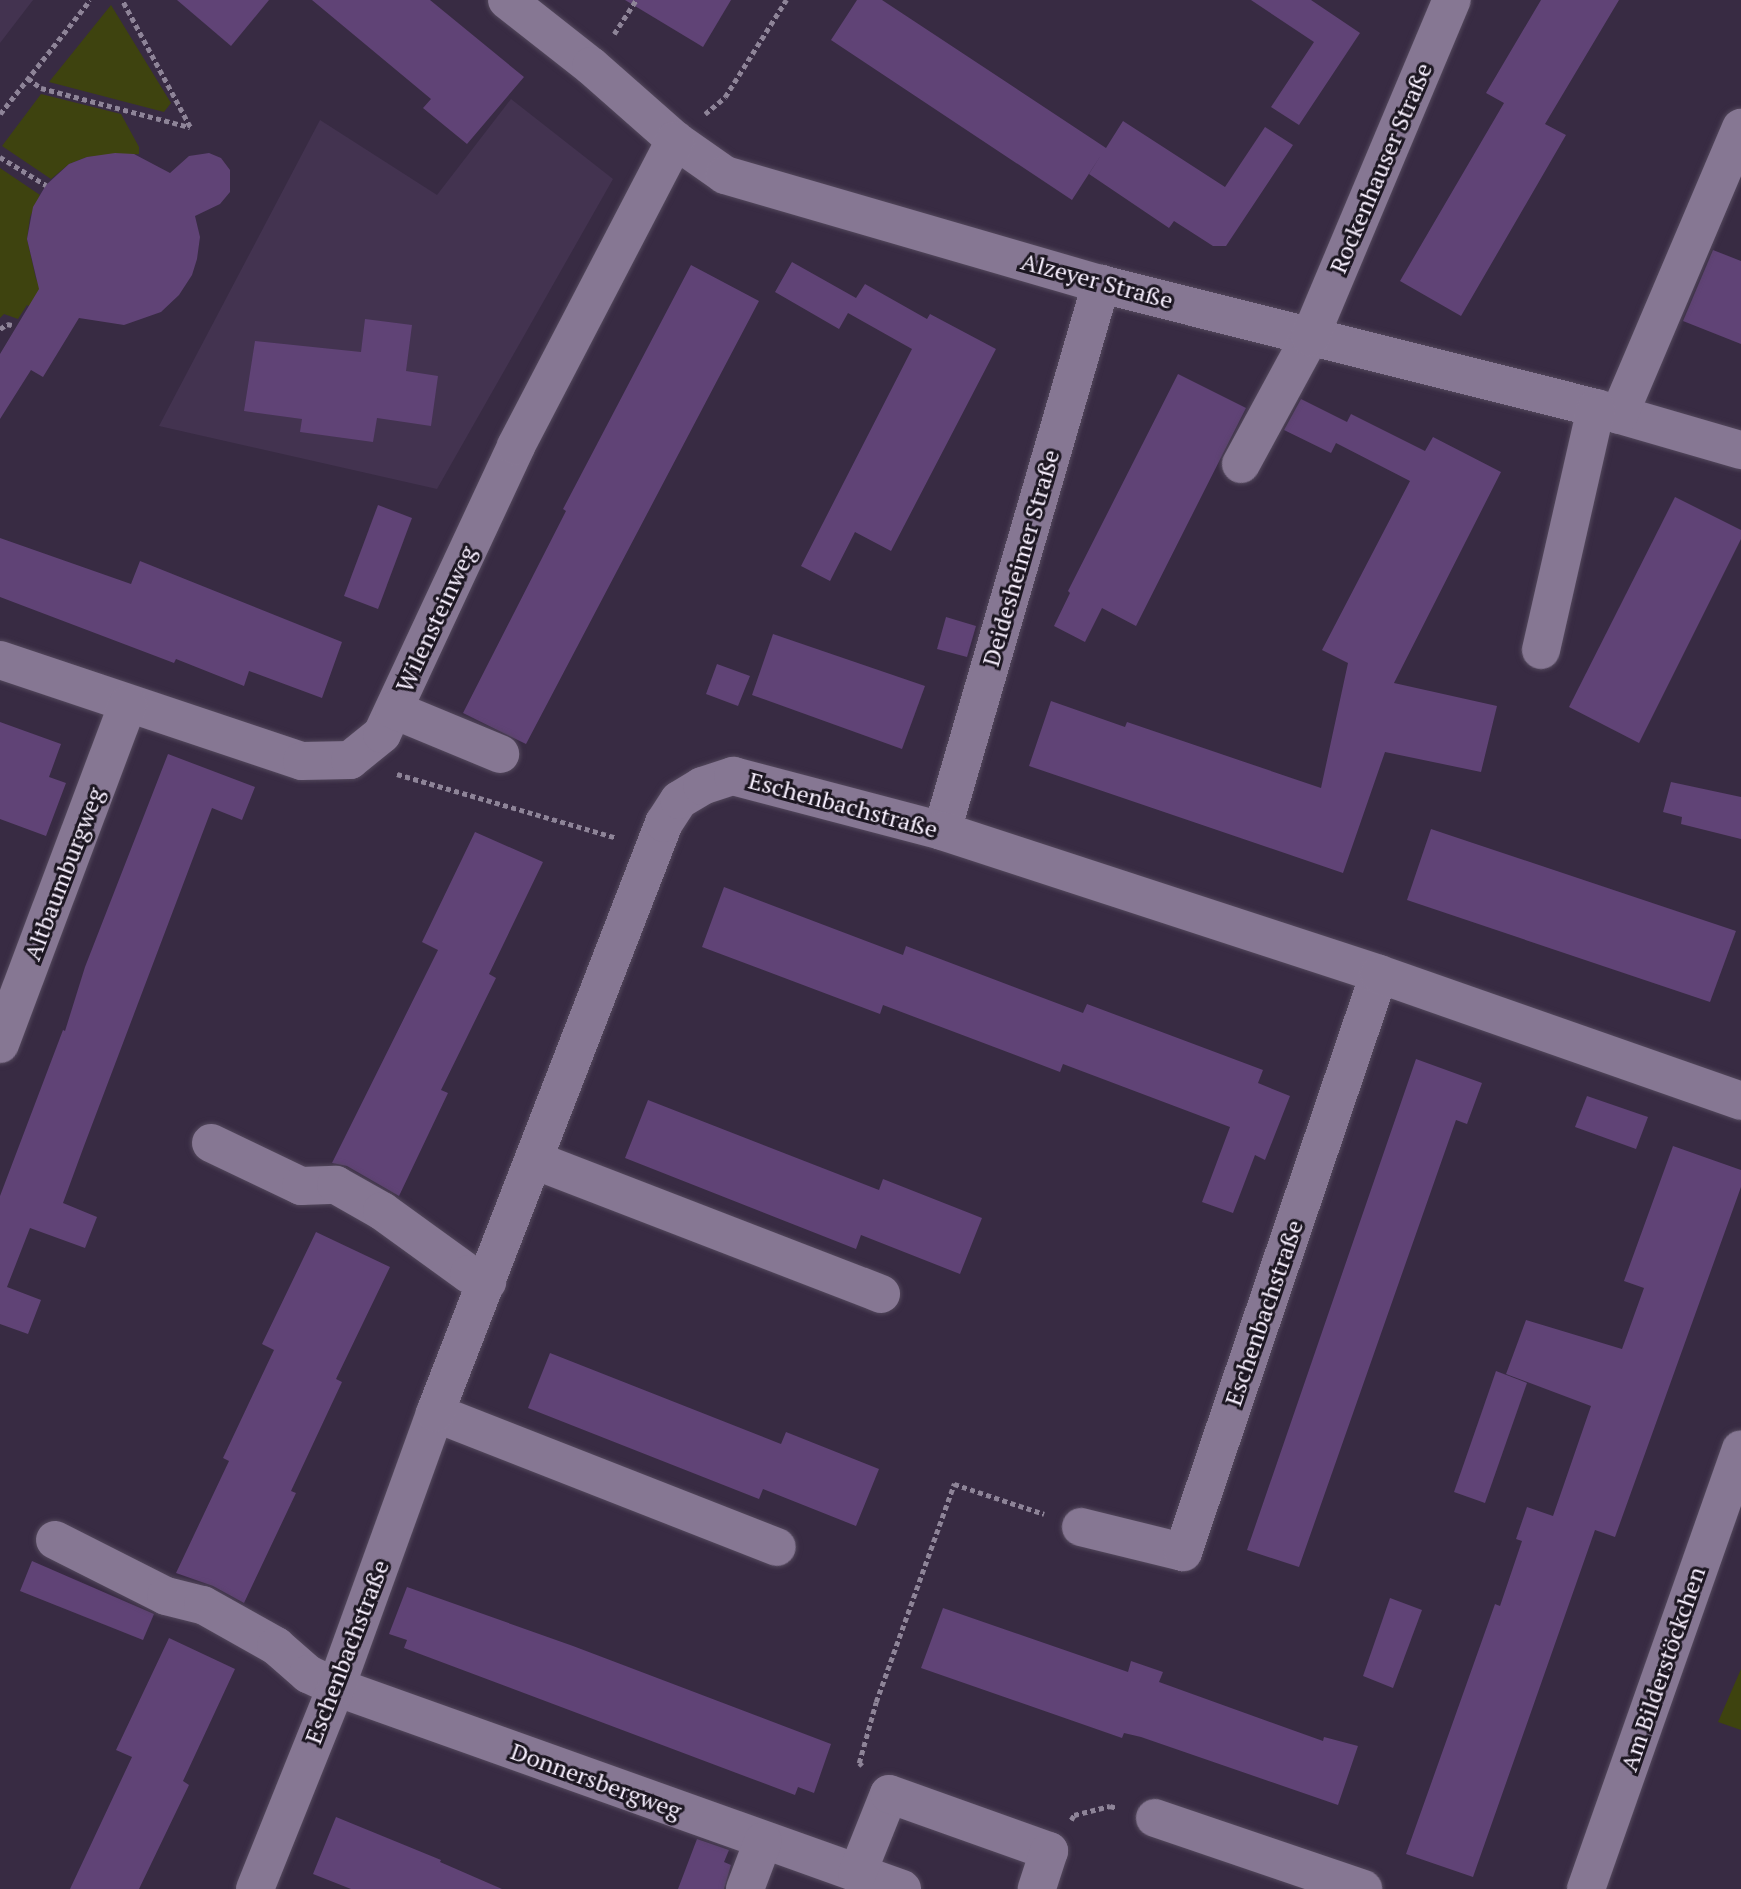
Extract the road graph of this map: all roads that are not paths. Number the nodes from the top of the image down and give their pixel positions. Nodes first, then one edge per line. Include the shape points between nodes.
1 (507, 0) edge
2 (1452, 0) edge
3 (1741, 128) edge
4 (675, 140) junction
5 (1101, 284) junction
6 (1310, 337) junction
7 (1607, 412) junction
8 (1741, 450) edge
9 (1241, 464) dead end
10 (1541, 650) dead end
11 (0, 660) edge
12 (128, 704) junction
13 (394, 709) junction
14 (500, 754) dead end
15 (942, 831) junction
16 (1380, 974) junction
17 (0, 1044) edge
18 (1741, 1101) edge
19 (211, 1143) dead end
20 (534, 1160) junction
21 (487, 1282) junction
22 (881, 1294) dead end
23 (435, 1413) junction
24 (1741, 1450) edge
25 (1081, 1527) road end
26 (55, 1541) dead end
27 (778, 1547) dead end
28 (336, 1687) junction
29 (1156, 1818) road end
30 (763, 1841) junction
31 (877, 1883) edge
32 (255, 1889) edge
33 (745, 1889) edge
34 (1037, 1889) edge
35 (1363, 1889) edge
36 (1586, 1889) edge

1 - 4 street, Alzeyer Straße
2 - 6 street, Rockenhauser Straße
3 - 7 street
4 - 5 street, Alzeyer Straße via 725,175
4 - 13 street, Wilensteinweg via 516,446
5 - 6 street, Alzeyer Straße
5 - 15 street, Deidesheimer Straße
6 - 7 street, Alzeyer Straße
6 - 9 street, Rockenhauser Straße
7 - 8 street, Alzeyer Straße
7 - 10 street
11 - 12 street
12 - 13 street, Wilensteinweg via 302,761 350,760 382,734
12 - 17 street, Altbaumburgweg
13 - 14 street
15 - 16 street, Eschenbachstraße
15 - 20 street, Eschenbachstraße via 733,776 679,800 664,823
16 - 18 street, Eschenbachstraße
16 - 25 street, Eschenbachstraße via 1183,1552
19 - 21 street via 301,1186 336,1185
20 - 21 street, Eschenbachstraße
20 - 22 street
21 - 23 street, Eschenbachstraße
23 - 27 street
23 - 28 street, Eschenbachstraße
24 - 36 street, Am Bilderstöckchen
26 - 28 street, Donnersbergweg via 166,1596 203,1605 276,1646 308,1674
28 - 30 street, Donnersbergweg
28 - 32 street, Eschenbachstraße
29 - 35 street
30 - 31 street, Donnersbergweg
30 - 33 street
31 - 34 street, Donnersbergweg via 889,1794 1049,1851

